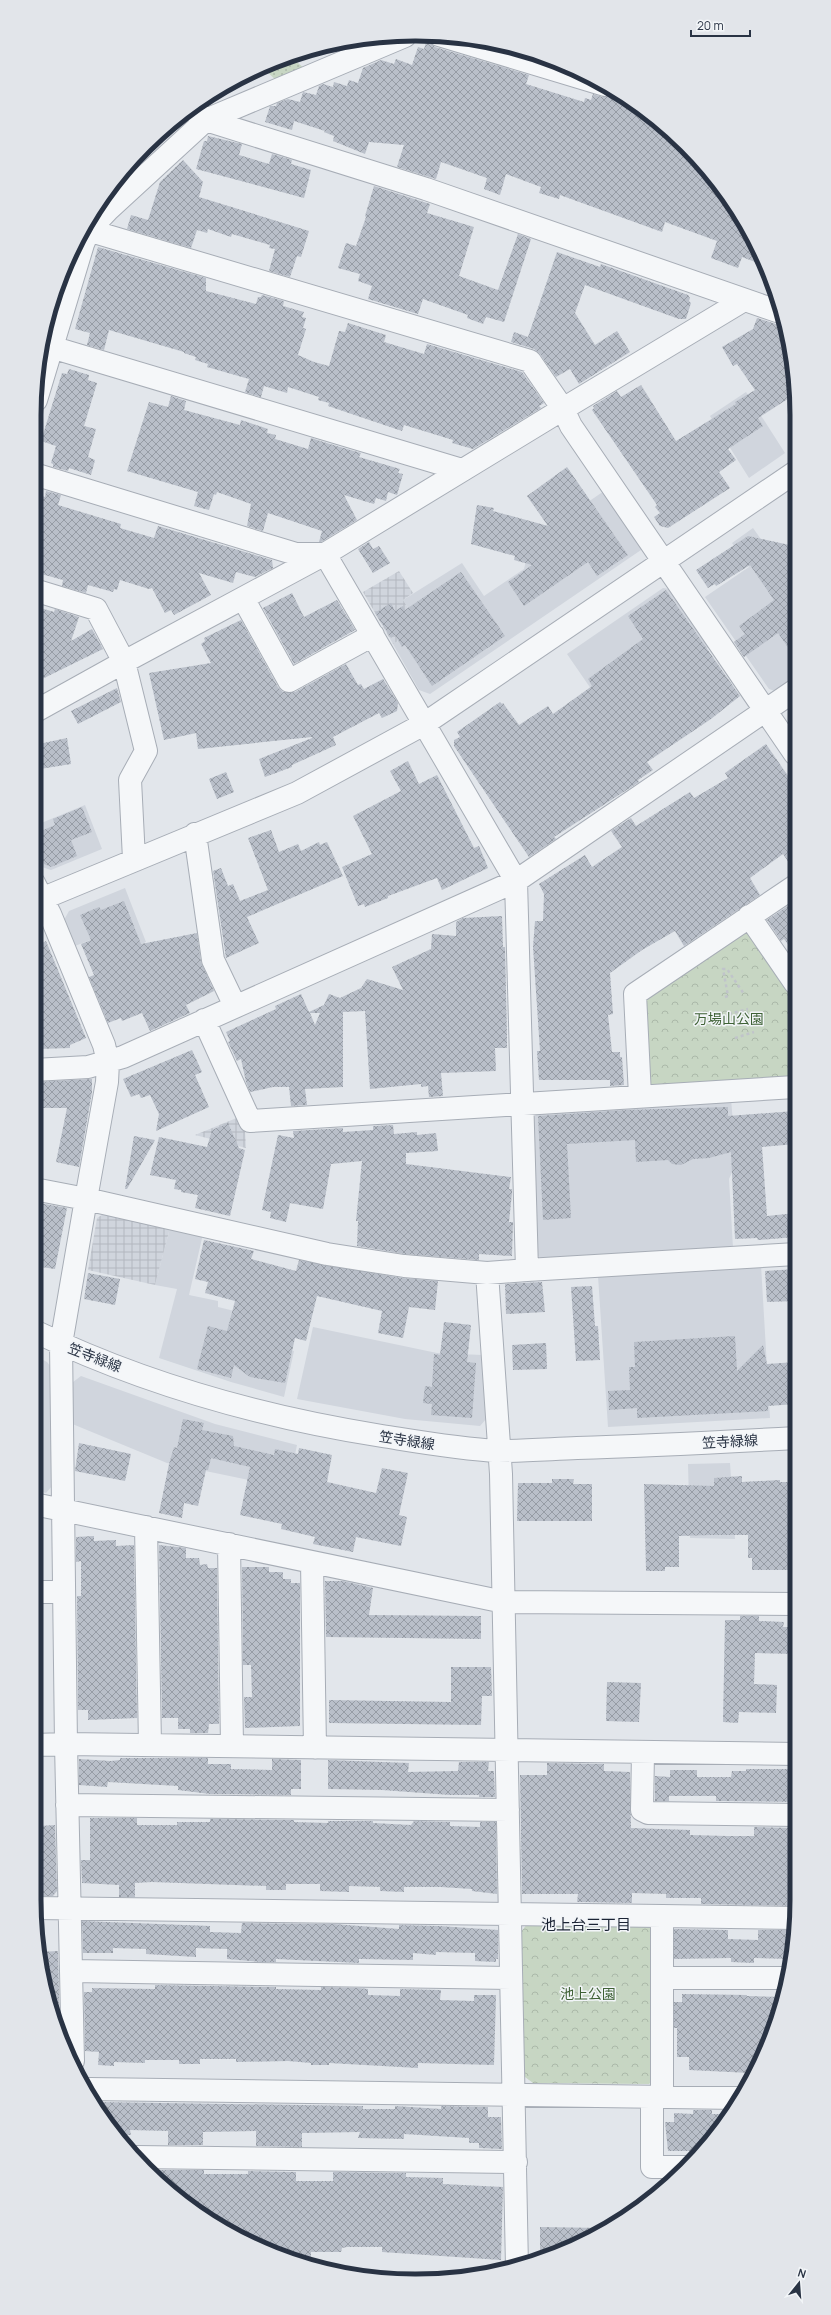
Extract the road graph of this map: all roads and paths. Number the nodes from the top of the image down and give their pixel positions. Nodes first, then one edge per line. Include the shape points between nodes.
1 (389, 42) edge
2 (474, 46) edge
3 (566, 73) edge
4 (199, 115) edge
5 (94, 224) edge
6 (90, 231) edge
7 (83, 244) edge
8 (744, 300) junction
9 (774, 310) edge
10 (51, 347) junction
11 (44, 373) edge
12 (563, 409) junction
13 (462, 470) junction
14 (41, 476) edge
15 (790, 476) edge
16 (325, 554) junction
17 (665, 562) junction
18 (41, 592) edge
19 (244, 600) junction
20 (373, 635) junction
21 (124, 662) junction
22 (790, 694) edge
23 (41, 708) edge
24 (766, 710) junction
25 (424, 724) junction
26 (790, 748) edge
27 (195, 834) junction
28 (134, 859) junction
29 (516, 881) junction
30 (790, 889) edge
31 (41, 893) edge
32 (41, 903) edge
33 (749, 916) junction
34 (790, 976) edge
35 (744, 994) dead end
36 (725, 997) dead end
37 (235, 1006) junction
38 (748, 1009) dead end
39 (729, 1014) dead end
40 (204, 1020) junction
41 (754, 1032) dead end
42 (735, 1038) dead end
43 (108, 1062) junction
44 (41, 1070) edge
45 (790, 1087) edge
46 (640, 1096) junction
47 (521, 1105) junction
48 (41, 1189) edge
49 (86, 1199) junction
50 (790, 1254) edge
51 (527, 1270) junction
52 (487, 1273) junction
53 (41, 1334) edge
54 (61, 1344) junction
55 (790, 1438) edge
56 (498, 1451) junction
57 (41, 1505) edge
58 (62, 1509) junction
59 (146, 1527) junction
60 (229, 1544) junction
61 (312, 1562) junction
62 (41, 1592) edge
63 (63, 1592) junction
64 (504, 1602) junction
65 (790, 1604) edge
66 (66, 1744) junction
67 (41, 1745) edge
68 (150, 1745) junction
69 (232, 1746) junction
70 (315, 1748) junction
71 (507, 1751) junction
72 (643, 1753) junction
73 (790, 1754) edge
74 (67, 1805) junction
75 (508, 1810) junction
76 (790, 1815) edge
77 (70, 1907) junction
78 (41, 1908) edge
79 (511, 1914) junction
80 (662, 1916) junction
81 (789, 1918) edge
82 (72, 1971) junction
83 (511, 1978) junction
84 (662, 1978) junction
85 (782, 1978) edge
86 (73, 2049) edge
87 (92, 2088) edge
88 (514, 2095) junction
89 (657, 2097) junction
90 (733, 2098) edge
91 (145, 2158) edge
92 (516, 2162) junction
93 (677, 2167) edge
94 (517, 2260) edge

1 - 4 street
2 - 3 street
4 - 5 street
4 - 8 street via 426,189
6 - 12 street via 530,361
7 - 10 street
8 - 9 street
8 - 12 street
10 - 11 street
10 - 13 street
12 - 13 street
12 - 17 street via 571,426
13 - 16 street
14 - 16 street via 296,554
15 - 17 street
16 - 19 street
16 - 20 street
17 - 24 street
17 - 25 street
18 - 21 street via 96,609
19 - 20 street via 289,681
19 - 21 street
20 - 25 street
21 - 23 street
21 - 28 street via 146,751 130,780
22 - 24 street
24 - 26 street
24 - 29 street
25 - 27 street via 297,793
25 - 29 street
27 - 28 street
27 - 37 street via 213,960
28 - 31 street
29 - 37 street
29 - 47 street
30 - 33 street
32 - 43 street via 104,1045
33 - 34 street
33 - 46 street via 635,994
35 - 36 path via 727,969 723,969 728,996
37 - 40 street
38 - 39 path
40 - 43 street
40 - 47 street via 250,1121
41 - 42 path
43 - 44 street via 88,1067
43 - 49 street via 107,1082
45 - 46 street
46 - 47 street
47 - 51 street
48 - 49 street
49 - 52 street via 327,1254 404,1266
49 - 54 street
50 - 51 street
51 - 52 street
52 - 56 street
53 - 54 street, 笠寺緑線
54 - 56 street, 笠寺緑線 via 216,1400 275,1416 432,1444
54 - 58 street
55 - 56 street, 笠寺緑線
56 - 64 street via 501,1474
57 - 58 street
58 - 59 street
58 - 63 street
59 - 60 street
59 - 68 street
60 - 61 street
60 - 69 street
61 - 64 street
61 - 70 street
62 - 63 street
63 - 66 street
64 - 65 street
64 - 71 street
66 - 67 street
66 - 68 street
66 - 74 street
68 - 69 street
69 - 70 street
70 - 71 street
71 - 72 street
71 - 75 street
72 - 73 street
72 - 76 street via 642,1810 648,1813
74 - 75 street
74 - 77 street
75 - 79 street
77 - 78 street
77 - 79 street
77 - 82 street
79 - 80 street
79 - 83 street
80 - 81 street
80 - 84 street
82 - 83 street
82 - 86 street
83 - 88 street
84 - 85 street
84 - 89 street
87 - 88 street
88 - 89 street
88 - 92 street
89 - 90 street
89 - 93 street via 652,2167
91 - 92 street
92 - 94 street

